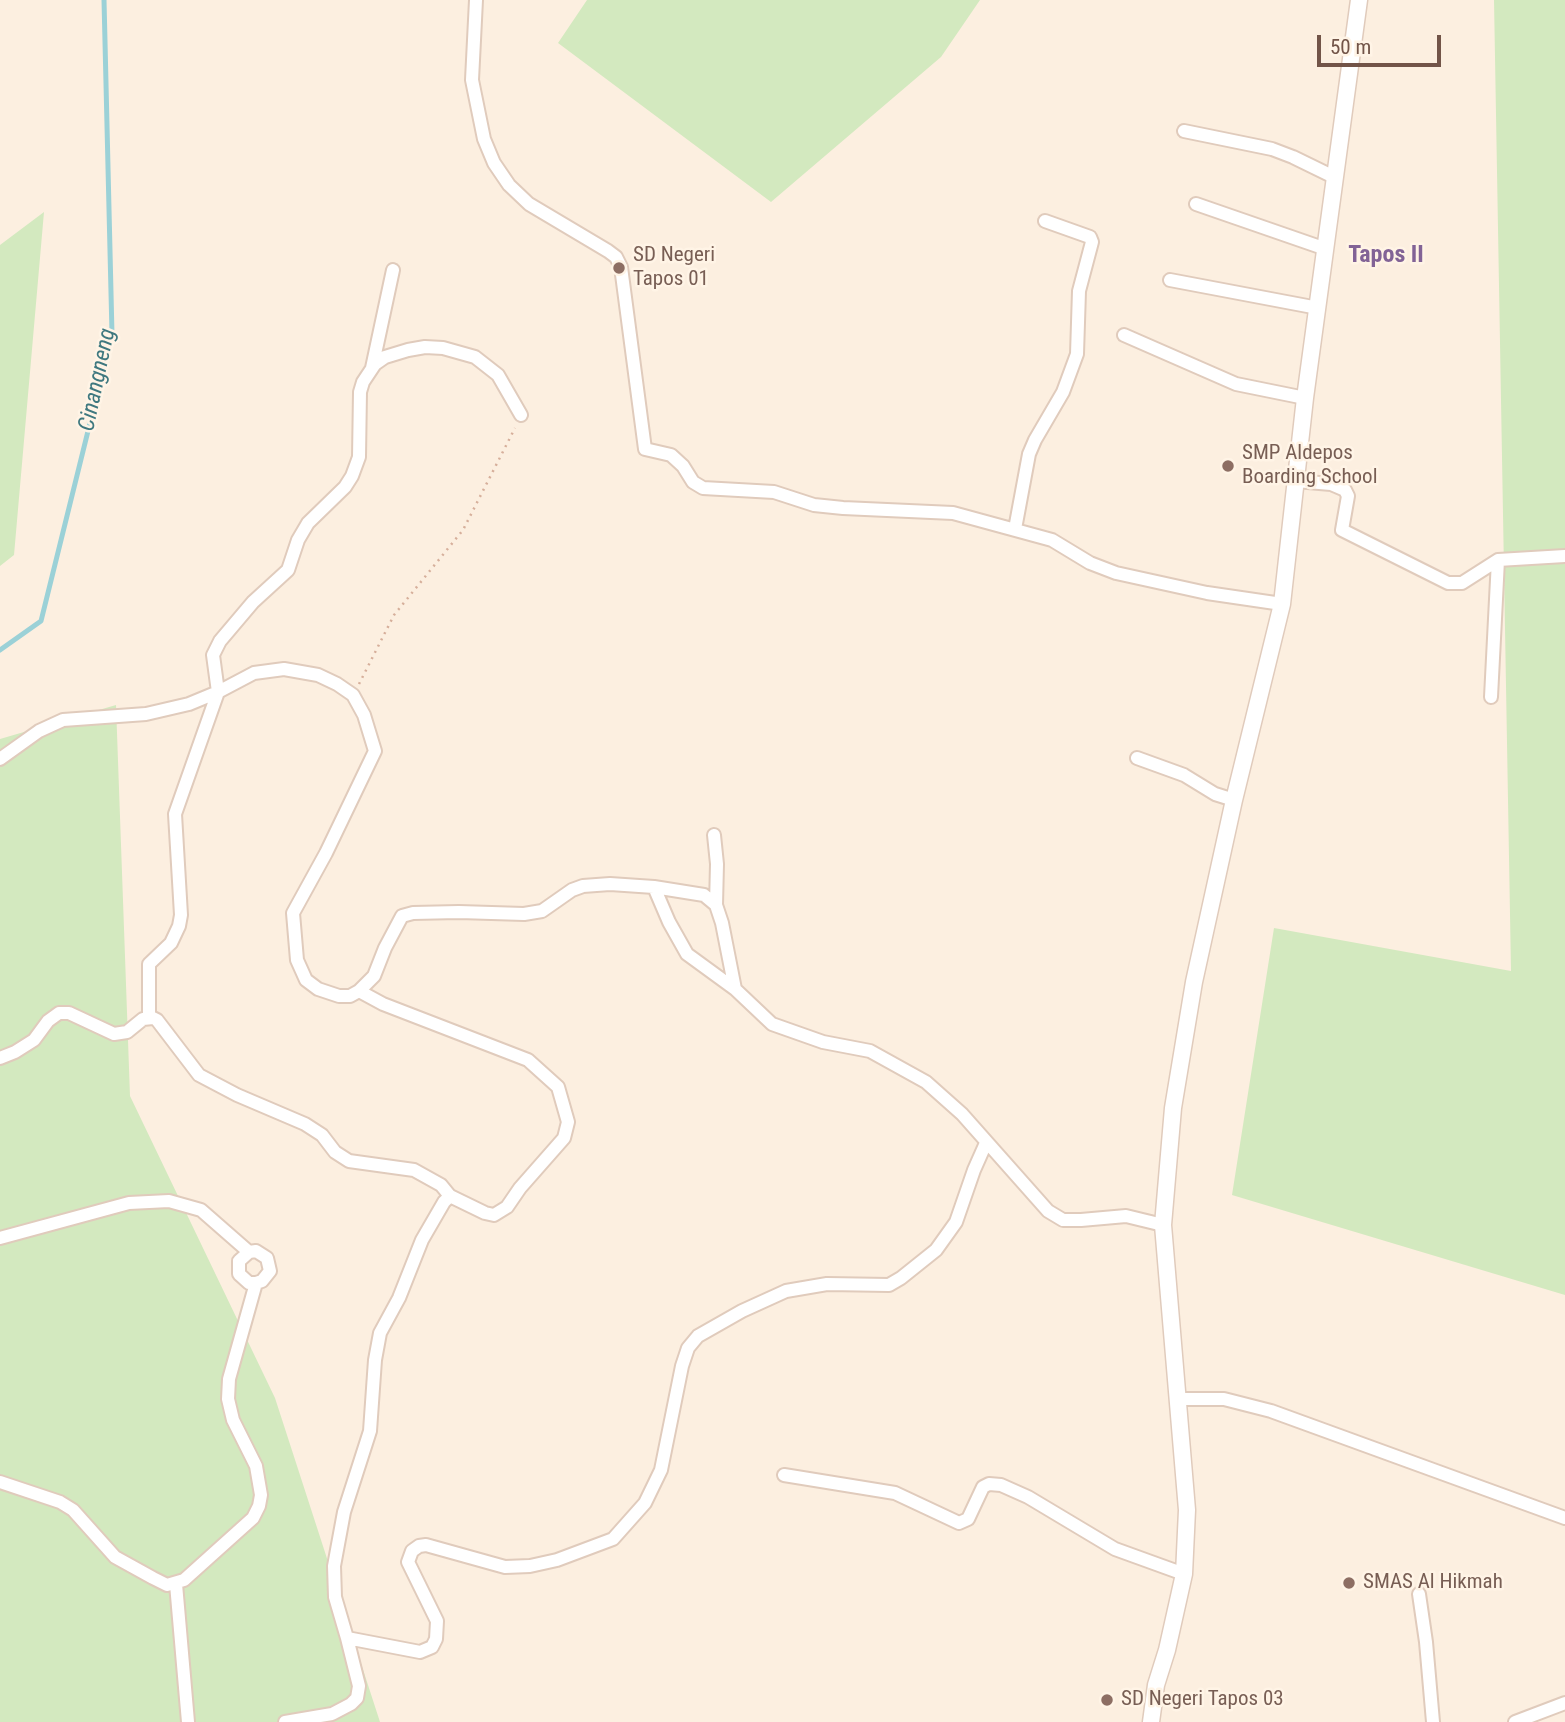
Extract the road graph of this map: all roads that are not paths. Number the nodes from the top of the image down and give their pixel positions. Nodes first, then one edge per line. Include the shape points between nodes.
1 (476, 0) edge
2 (1359, 0) edge
3 (1184, 131) dead end
4 (1336, 178) junction
5 (1196, 204) dead end
6 (1045, 221) dead end
7 (1326, 249) junction
8 (393, 270) dead end
9 (1170, 280) dead end
10 (1318, 308) junction
11 (1124, 335) dead end
12 (372, 368) junction
13 (1305, 398) junction
14 (521, 415) road end
15 (1296, 481) junction
16 (1015, 529) junction
17 (1565, 556) edge
18 (1498, 559) junction
19 (1282, 604) junction
20 (218, 692) junction
21 (1492, 697) dead end
22 (1137, 758) dead end
23 (0, 759) edge
24 (1234, 800) junction
25 (714, 835) dead end
26 (654, 887) junction
27 (716, 905) junction
28 (735, 989) junction
29 (359, 991) junction
30 (149, 1017) junction
31 (0, 1059) edge
32 (986, 1143) junction
33 (450, 1196) junction
34 (1163, 1225) junction
35 (0, 1238) edge
36 (249, 1252) junction
37 (256, 1283) junction
38 (1177, 1399) junction
39 (783, 1475) dead end
40 (0, 1482) edge
41 (1565, 1518) edge
42 (1184, 1574) junction
43 (176, 1584) junction
44 (1419, 1594) dead end
45 (348, 1638) junction
46 (1565, 1703) edge
47 (188, 1722) edge
48 (285, 1722) edge
49 (1151, 1722) edge
50 (1433, 1722) edge
51 (1516, 1722) edge

1 - 16 street via 472,80 484,139 494,163 530,204 608,251 621,267 645,449 671,455 703,488 774,492 814,505 843,508 953,513
2 - 4 street
3 - 4 street via 1272,149
4 - 7 street
5 - 7 street
6 - 16 street via 1090,237 1092,242 1079,291 1077,354 1030,454
7 - 10 street
8 - 12 street
9 - 10 street
10 - 13 street
11 - 13 street via 1236,384
12 - 14 street via 385,357 408,350 459,351 498,375
12 - 20 street via 360,392 359,457 352,476 308,523 288,570 220,640 213,655
13 - 15 street
15 - 18 street via 1345,490 1342,530 1448,583 1462,583
15 - 19 street
16 - 19 street via 1052,540 1116,573
17 - 18 street
18 - 21 street
19 - 24 street
20 - 23 street via 146,715 63,720
20 - 29 street via 254,673 284,669 337,684 353,695 364,715 375,751 292,922 297,960 306,980 339,996
20 - 30 street via 175,814 181,915 171,943 148,967
22 - 24 street
24 - 34 street via 1194,982 1173,1108
25 - 27 street
26 - 27 street via 704,895
26 - 28 street via 687,954
26 - 29 street via 583,886 542,911 524,914 402,916 374,976
27 - 28 street
28 - 32 street via 772,1024 823,1042 870,1051 926,1082
29 - 33 street via 528,1060 558,1087 568,1122 564,1138 507,1207 494,1215
30 - 31 street via 127,1032 114,1034 69,1013 59,1013 34,1040
30 - 33 street via 158,1020 199,1075 306,1124 349,1161 414,1170 441,1185
32 - 34 street via 1048,1211 1062,1220 1126,1216
32 - 45 street via 956,1222 936,1250 901,1278 889,1285 827,1284 786,1291 698,1336 682,1366 662,1470 645,1503 613,1539 557,1560 505,1567 419,1546 408,1562 437,1621 432,1647 420,1652
33 - 45 street via 422,1240 380,1333 370,1431 344,1512 334,1566 335,1597
34 - 38 street
35 - 36 street via 130,1203 169,1201 201,1210
36 - 37 street via 239,1261 239,1274
36 - 37 street via 262,1254 270,1264 267,1277
37 - 43 street via 229,1379 228,1399 256,1466 259,1506 253,1518
38 - 41 street via 1224,1399 1271,1412
38 - 42 street via 1187,1510
39 - 42 street via 895,1493 959,1523 968,1519 983,1488 1001,1485 1028,1496 1115,1549
40 - 43 street via 60,1502 86,1522 115,1557 167,1585
42 - 49 street
43 - 47 street
44 - 50 street
45 - 48 street via 358,1698 332,1714
46 - 51 street

